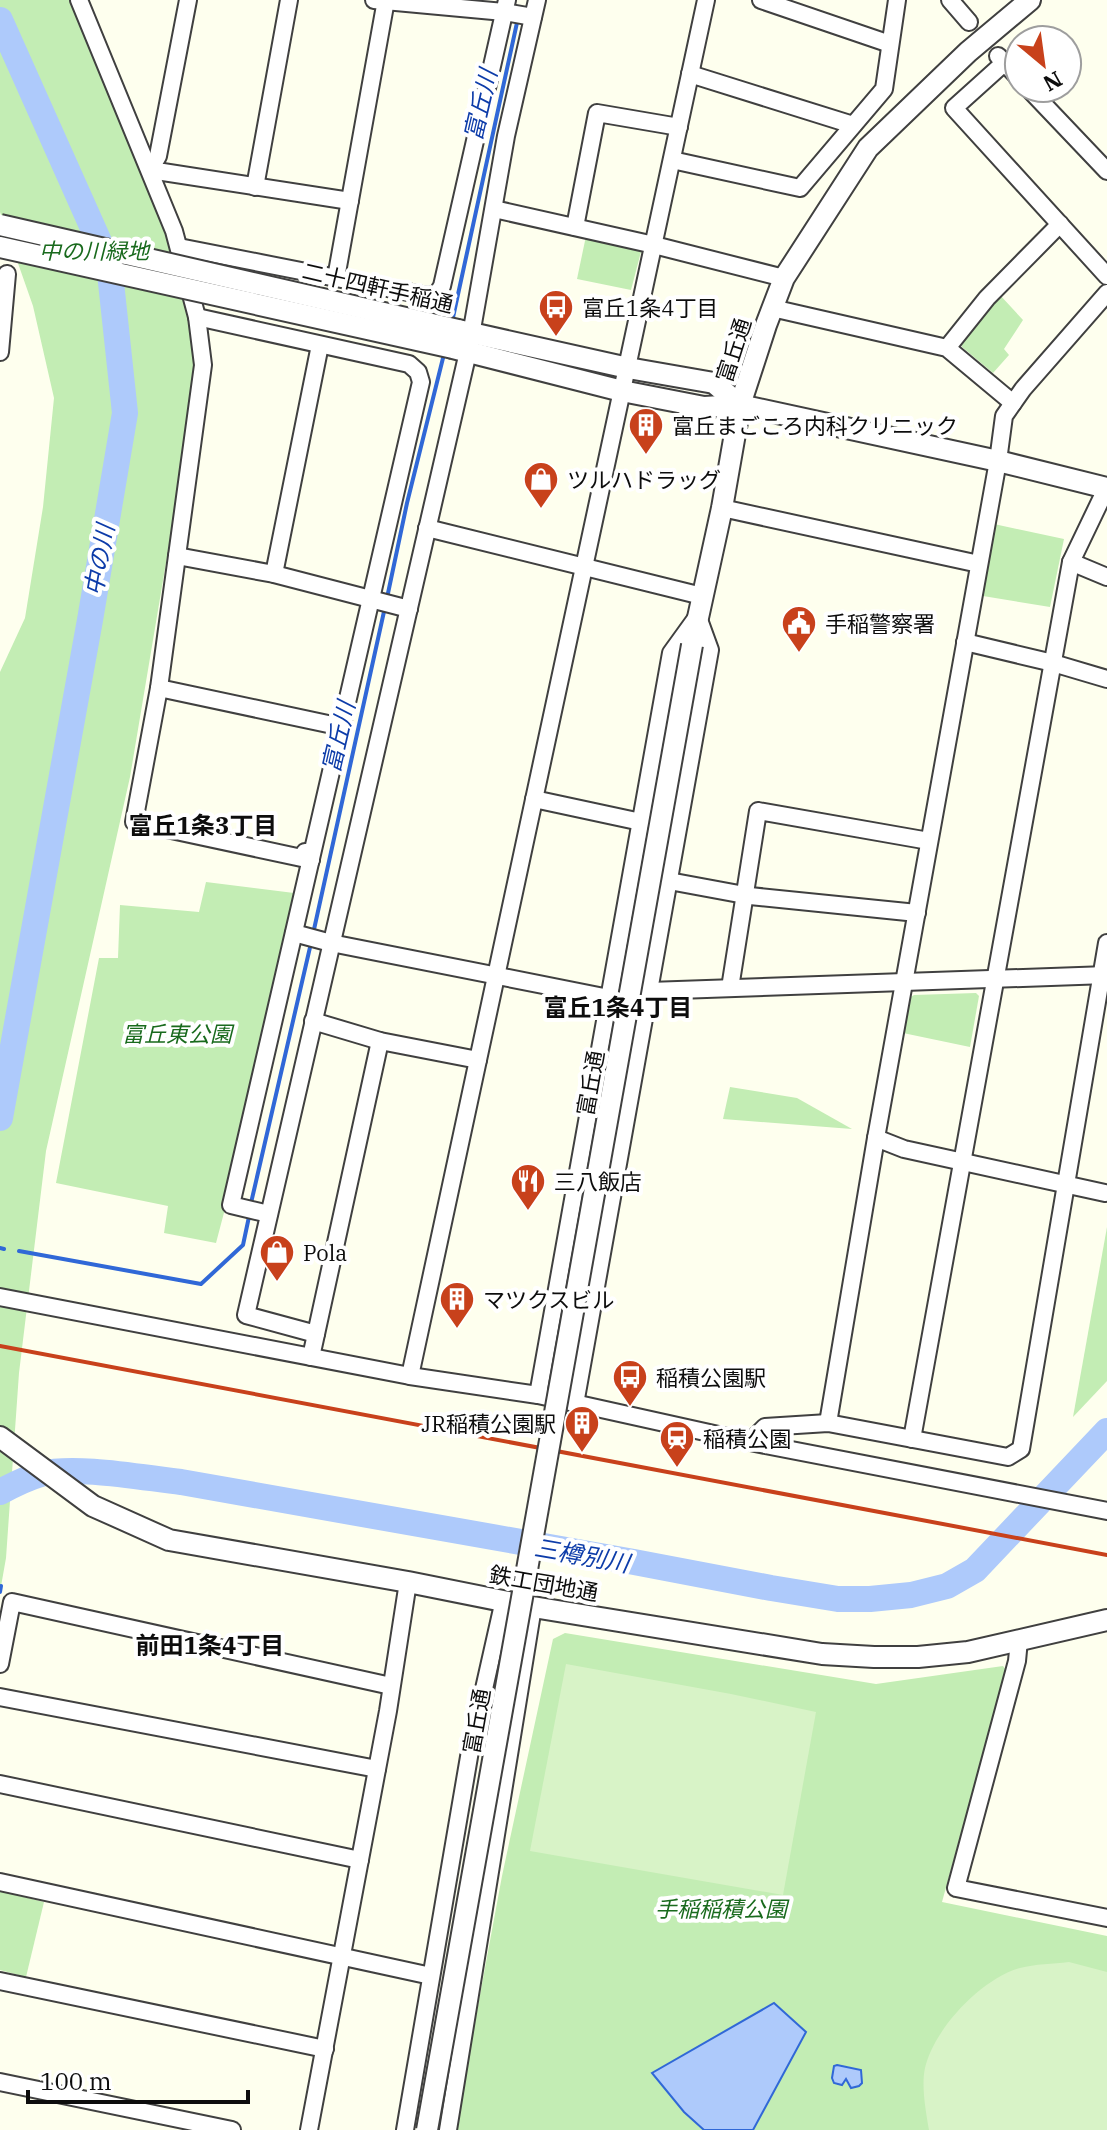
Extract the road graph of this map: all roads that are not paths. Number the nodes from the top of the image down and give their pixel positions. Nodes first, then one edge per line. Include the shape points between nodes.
1 (79, 0) edge
2 (188, 0) edge
3 (289, 0) edge
4 (537, 0) edge
5 (706, 0) edge
6 (761, 0) edge
7 (897, 0) edge
8 (950, 0) edge
9 (1030, 0) edge
10 (382, 1) edge
11 (516, 12) edge
12 (969, 22) dead end
13 (890, 44) junction
14 (1003, 61) edge
15 (690, 74) junction
16 (1043, 104) edge
17 (853, 125) junction
18 (679, 127) junction
19 (672, 160) junction
20 (150, 170) junction
21 (1107, 171) edge
22 (255, 187) junction
23 (350, 201) junction
24 (494, 209) junction
25 (1060, 224) junction
26 (0, 225) edge
27 (575, 227) junction
28 (654, 245) junction
29 (0, 247) edge
30 (179, 247) junction
31 (7, 274) dead end
32 (1107, 276) edge
33 (336, 278) junction
34 (784, 278) junction
35 (1107, 293) edge
36 (772, 308) junction
37 (197, 317) junction
38 (463, 341) junction
39 (320, 345) junction
40 (947, 348) junction
41 (0, 352) edge
42 (628, 368) junction
43 (622, 391) junction
44 (1013, 403) junction
45 (740, 405) junction
46 (998, 461) junction
47 (1107, 487) edge
48 (722, 508) junction
49 (427, 528) junction
50 (177, 556) junction
51 (1071, 562) junction
52 (979, 564) junction
53 (584, 568) junction
54 (274, 574) junction
55 (1107, 577) edge
56 (375, 600) junction
57 (700, 606) junction
58 (404, 608) junction
59 (965, 642) junction
60 (1053, 663) junction
61 (1107, 679) edge
62 (159, 688) junction
63 (342, 727) junction
64 (534, 799) junction
65 (641, 822) junction
66 (929, 841) junction
67 (307, 856) junction
68 (669, 881) junction
69 (745, 895) junction
70 (917, 913) junction
71 (298, 934) junction
72 (328, 942) junction
73 (1107, 943) edge
74 (1104, 975) edge
75 (496, 977) junction
76 (996, 979) junction
77 (904, 983) junction
78 (730, 988) junction
79 (649, 991) junction
80 (609, 998) junction
81 (313, 1021) junction
82 (380, 1041) junction
83 (478, 1060) junction
84 (876, 1138) junction
85 (962, 1161) junction
86 (1066, 1185) junction
87 (1105, 1193) dead end
88 (267, 1213) junction
89 (0, 1297) edge
90 (316, 1334) junction
91 (311, 1357) junction
92 (410, 1376) junction
93 (538, 1395) junction
94 (575, 1404) junction
95 (828, 1423) junction
96 (0, 1437) edge
97 (912, 1439) junction
98 (750, 1442) junction
99 (1107, 1511) edge
100 (408, 1582) junction
101 (504, 1600) junction
102 (533, 1607) junction
103 (1107, 1620) edge
104 (1019, 1640) junction
105 (0, 1664) edge
106 (391, 1686) junction
107 (0, 1697) edge
108 (377, 1769) junction
109 (0, 1784) edge
110 (360, 1860) junction
111 (0, 1882) edge
112 (1107, 1918) edge
113 (342, 1956) junction
114 (431, 1976) junction
115 (0, 1981) edge
116 (325, 2049) junction
117 (0, 2082) edge
118 (232, 2130) edge
119 (309, 2130) edge
120 (405, 2130) edge
121 (427, 2130) edge
122 (448, 2130) edge

1 - 20 street
2 - 20 street via 158,156
3 - 22 street
4 - 11 street
5 - 15 street
6 - 13 street
7 - 13 street
8 - 12 street
9 - 34 street, 富丘通 via 868,148
10 - 11 street
10 - 23 street
11 - 24 street
11 - 33 street via 437,294
13 - 17 street via 884,89
14 - 25 street via 954,108
15 - 17 street
15 - 18 street
16 - 21 street
17 - 19 street via 800,188
18 - 19 street
18 - 27 street via 597,113
19 - 28 street
20 - 22 street
20 - 30 street
22 - 23 street
23 - 33 street
24 - 27 street
24 - 38 street
25 - 32 street
25 - 40 street via 987,298
26 - 38 street, 二十四軒手稲通, bridge
27 - 28 street
28 - 34 street
28 - 42 street
29 - 38 street, 二十四軒手稲通, bridge
30 - 33 street
30 - 37 street
31 - 41 street
34 - 36 street, 富丘通
35 - 44 street
36 - 40 street
36 - 45 street, 富丘通
37 - 39 street
37 - 50 street via 203,365
38 - 42 street, 二十四軒手稲通
38 - 43 street, 二十四軒手稲通
38 - 49 street
39 - 54 street
39 - 56 street via 409,364 421,382
40 - 44 street
42 - 43 street
42 - 45 street, 二十四軒手稲通 via 714,383
43 - 45 street, 二十四軒手稲通 via 704,407
43 - 53 street
44 - 46 street via 1004,416
45 - 46 street, 二十四軒手稲通
45 - 48 street, 富丘通
46 - 47 street, 二十四軒手稲通
46 - 52 street
47 - 51 street
48 - 52 street
48 - 57 street, 富丘通
49 - 53 street
49 - 58 street
50 - 54 street
50 - 62 street
51 - 55 street
51 - 60 street
52 - 59 street
53 - 57 street
53 - 64 street
54 - 56 street
56 - 58 street
56 - 63 street
57 - 65 street via 671,653
57 - 68 street via 710,650
57 - 121 street, 富丘通, bridge
58 - 72 street
59 - 60 street
59 - 66 street
60 - 61 street
60 - 76 street
62 - 63 street
62 - 67 street via 134,822
63 - 67 street
64 - 65 street
64 - 75 street
65 - 80 street
66 - 69 street via 758,811
66 - 70 street
67 - 71 street
68 - 69 street
68 - 79 street
69 - 70 street
69 - 78 street
70 - 77 street
71 - 72 street
71 - 88 street via 231,1205
72 - 75 street
72 - 81 street
73 - 74 street
74 - 76 street
74 - 86 street
75 - 80 street
75 - 83 street
76 - 77 street
76 - 85 street
77 - 78 street
77 - 84 street
78 - 79 street
79 - 94 street
80 - 93 street
81 - 82 street
81 - 88 street
82 - 83 street
82 - 90 street
83 - 92 street
84 - 85 street
84 - 95 street
85 - 86 street
85 - 97 street
86 - 87 street
86 - 97 street via 1021,1449 1008,1457
88 - 90 street via 246,1315
89 - 91 street
90 - 91 street
91 - 92 street
92 - 93 street
93 - 94 street
94 - 98 street
95 - 97 street
95 - 98 street via 765,1427
96 - 100 street, 鉄工団地通 via 93,1506 169,1540
98 - 99 street
100 - 101 street, 鉄工団地通
100 - 106 street
101 - 102 street, 鉄工団地通
101 - 114 street via 470,1751
102 - 104 street, 鉄工団地通 via 861,1657 968,1652
102 - 122 street
103 - 104 street, 鉄工団地通
104 - 112 street via 956,1888
105 - 106 street via 12,1602
106 - 108 street
107 - 108 street
108 - 110 street
109 - 110 street
110 - 113 street
111 - 113 street
113 - 114 street
113 - 116 street
114 - 120 street
115 - 116 street
116 - 119 street
117 - 118 street

